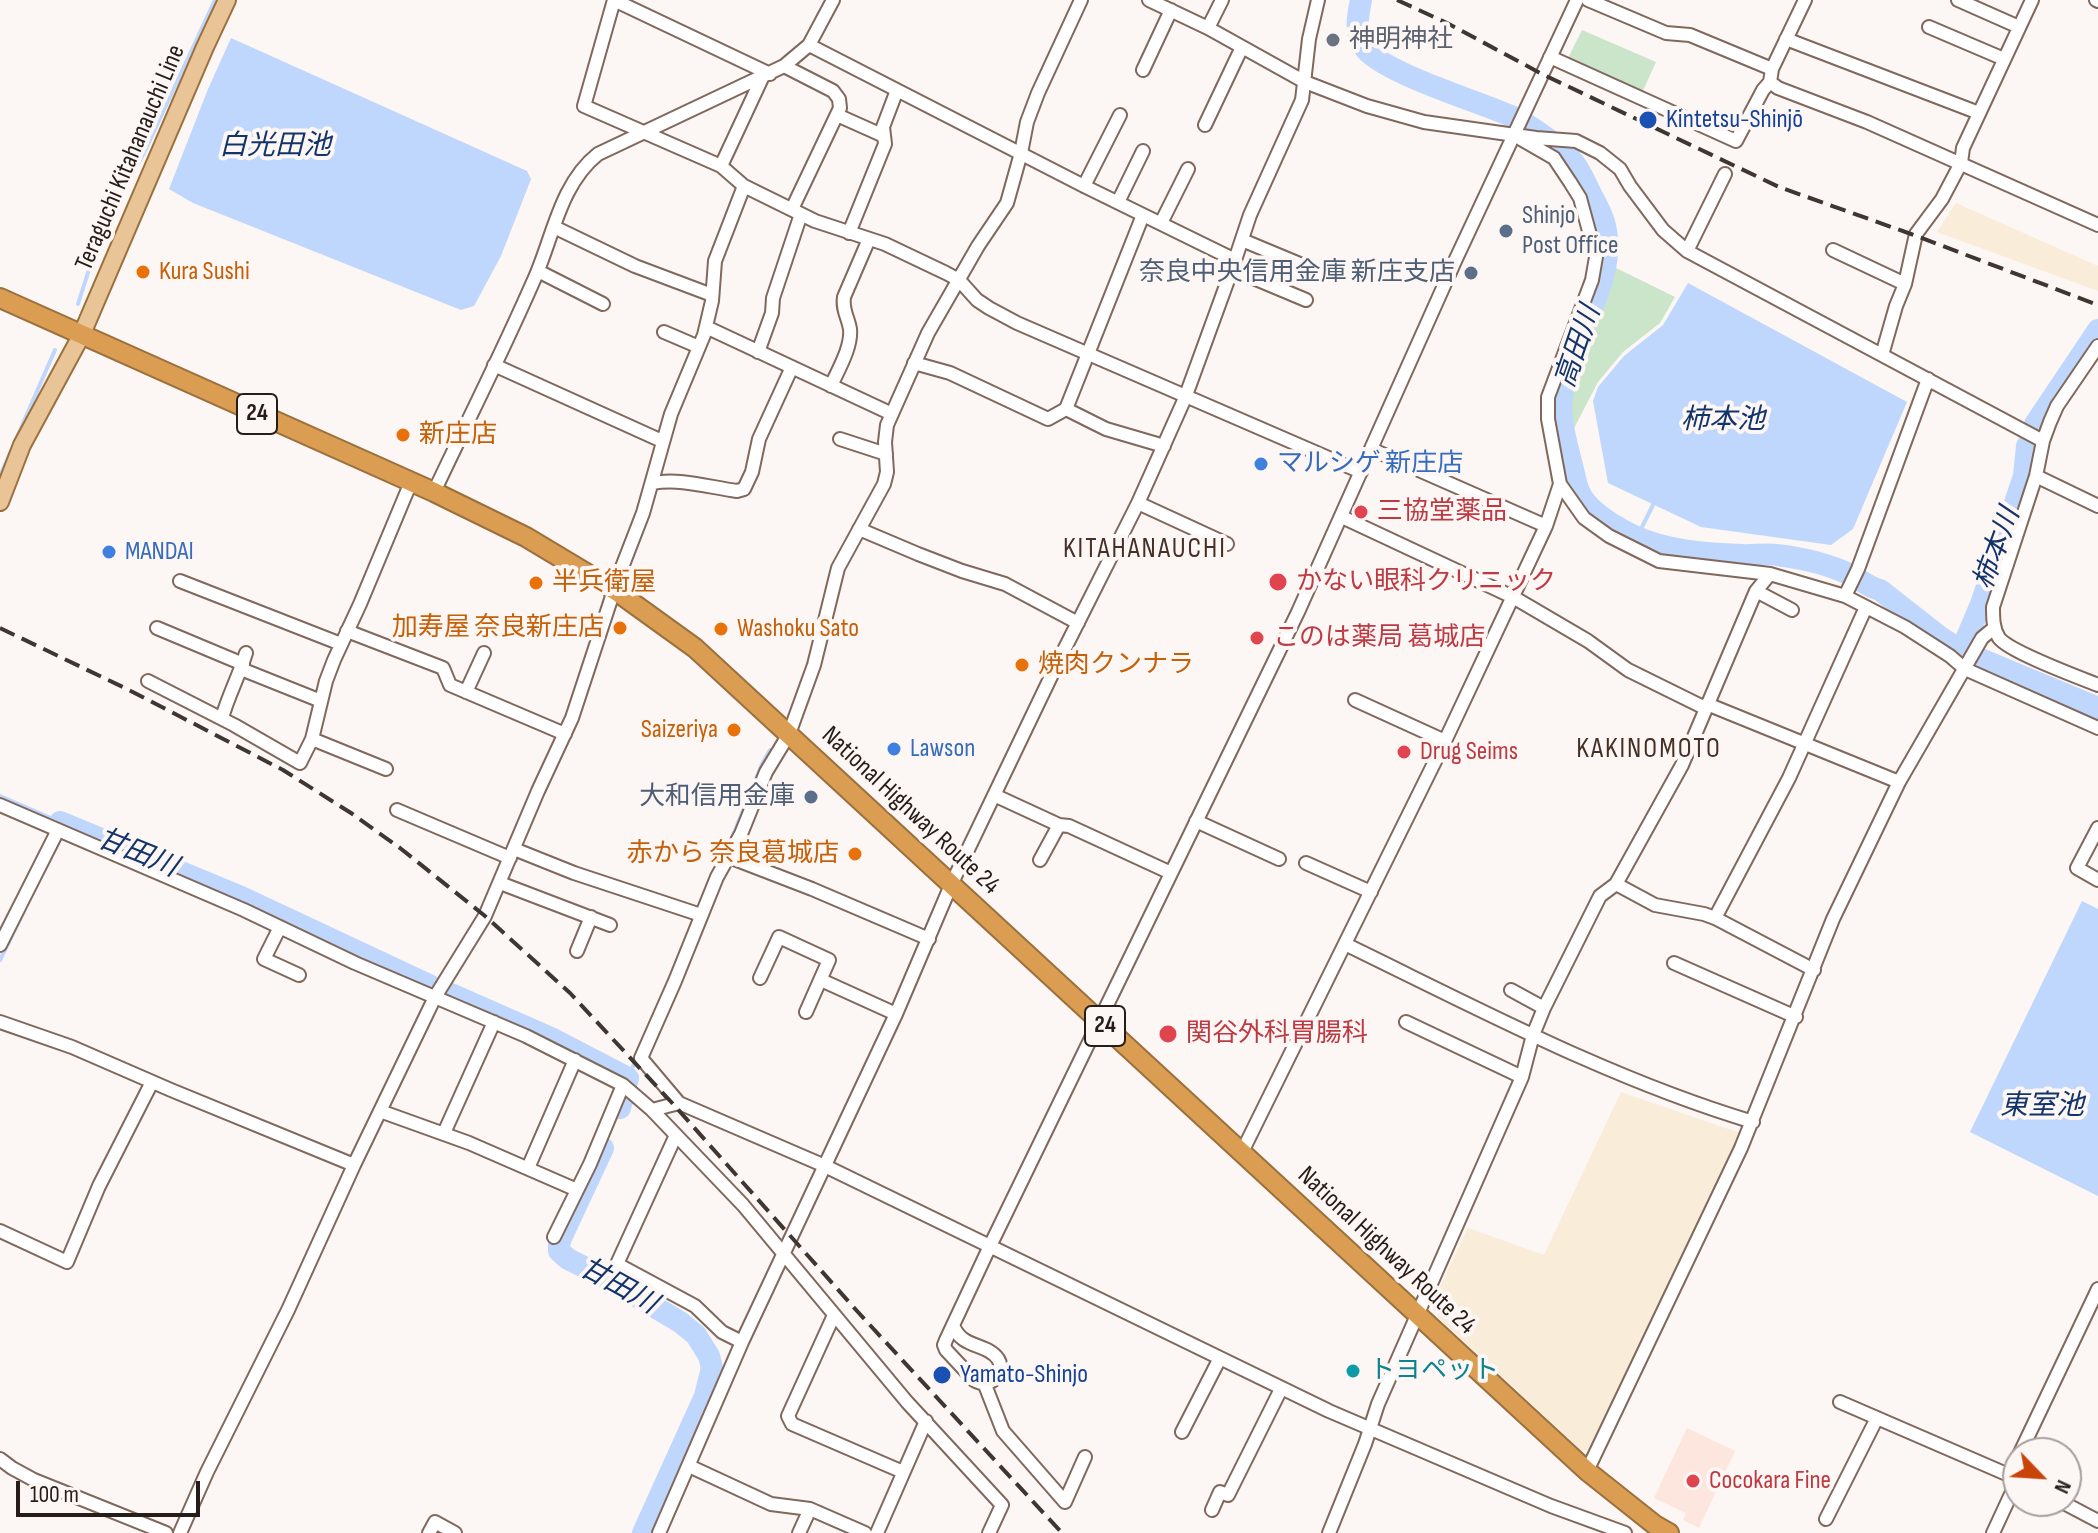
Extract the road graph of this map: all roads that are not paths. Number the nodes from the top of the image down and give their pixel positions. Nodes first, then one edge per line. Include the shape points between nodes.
1 (227, 0) edge
2 (614, 0) edge
3 (833, 0) edge
4 (1080, 0) edge
5 (1222, 0) edge
6 (1318, 0) edge
7 (1577, 0) edge
8 (1588, 0) edge
9 (1805, 0) edge
10 (1958, 0) edge
11 (2032, 0) edge
12 (1153, 1) edge
13 (1171, 10) junction
14 (1929, 27) dead end
15 (2019, 27) junction
16 (1208, 28) junction
17 (1786, 39) junction
18 (809, 45) junction
19 (1242, 47) junction
20 (1550, 57) junction
21 (2004, 59) junction
22 (784, 66) junction
23 (1143, 70) dead end
24 (766, 76) junction
25 (1771, 76) junction
26 (1305, 82) junction
27 (897, 90) junction
28 (1979, 113) junction
29 (837, 115) junction
30 (1120, 115) dead end
31 (1205, 125) dead end
32 (644, 134) junction
33 (1514, 135) junction
34 (884, 136) junction
35 (1143, 151) dead end
36 (1021, 153) junction
37 (1961, 163) junction
38 (721, 166) junction
39 (1188, 169) dead end
40 (1725, 174) dead end
41 (744, 186) junction
42 (1084, 186) junction
43 (1118, 202) junction
44 (797, 212) junction
45 (1143, 215) junction
46 (1161, 223) junction
47 (2098, 225) edge
48 (554, 227) junction
49 (849, 233) junction
50 (869, 239) junction
51 (1242, 240) junction
52 (1833, 250) dead end
53 (1687, 251) junction
54 (1234, 264) junction
55 (1314, 270) dead end
56 (538, 271) junction
57 (959, 280) junction
58 (1905, 284) junction
59 (712, 295) junction
60 (0, 298) edge
61 (1306, 300) dead end
62 (603, 304) dead end
63 (706, 327) junction
64 (664, 332) dead end
65 (81, 336) junction
66 (2098, 346) edge
67 (699, 347) junction
68 (758, 352) junction
69 (1087, 355) junction
70 (1882, 355) junction
71 (914, 363) junction
72 (494, 365) junction
73 (792, 367) junction
74 (1928, 379) junction
75 (831, 386) junction
76 (1185, 398) junction
77 (1066, 409) junction
78 (892, 414) junction
79 (840, 439) dead end
80 (662, 441) junction
81 (2043, 441) junction
82 (1164, 446) junction
83 (1371, 449) junction
84 (886, 454) junction
85 (1361, 472) junction
86 (2036, 476) junction
87 (411, 482) junction
88 (652, 483) junction
89 (1560, 484) junction
90 (434, 492) junction
91 (0, 502) edge
92 (1138, 503) junction
93 (2098, 506) edge
94 (1342, 517) junction
95 (1546, 526) junction
96 (859, 529) junction
97 (1227, 544) dead end
98 (1770, 574) junction
99 (180, 581) dead end
100 (616, 591) junction
101 (1756, 591) junction
102 (1845, 596) junction
103 (1513, 597) junction
104 (1866, 607) junction
105 (1792, 610) dead end
106 (1078, 623) junction
107 (157, 628) dead end
108 (1994, 628) junction
109 (347, 631) junction
110 (341, 644) junction
111 (484, 653) dead end
112 (243, 662) junction
113 (1965, 669) junction
114 (148, 681) dead end
115 (2098, 685) edge
116 (466, 692) junction
117 (1355, 700) dead end
118 (321, 701) junction
119 (1706, 706) junction
120 (222, 718) junction
121 (2098, 728) edge
122 (565, 734) junction
123 (789, 734) junction
124 (312, 739) junction
125 (1445, 741) junction
126 (1804, 742) junction
127 (386, 769) dead end
128 (1899, 782) junction
129 (994, 795) junction
130 (0, 805) edge
131 (397, 810) dead end
132 (1196, 821) junction
133 (1059, 825) junction
134 (2098, 828) edge
135 (58, 830) junction
136 (512, 854) junction
137 (729, 857) junction
138 (1279, 859) dead end
139 (1040, 860) dead end
140 (1306, 863) dead end
141 (1171, 873) junction
142 (2098, 880) edge
143 (500, 883) junction
144 (1616, 884) junction
145 (951, 885) junction
146 (1371, 892) junction
147 (697, 913) junction
148 (591, 917) junction
149 (1715, 918) junction
150 (610, 925) dead end
151 (280, 927) junction
152 (929, 939) junction
153 (1345, 944) junction
154 (0, 945) edge
155 (577, 951) dead end
156 (1674, 963) dead end
157 (1814, 970) junction
158 (299, 975) dead end
159 (760, 978) dead end
160 (821, 980) junction
161 (1511, 990) dead end
162 (435, 997) junction
163 (1544, 1008) junction
164 (806, 1012) dead end
165 (896, 1014) junction
166 (1796, 1017) junction
167 (1100, 1021) junction
168 (0, 1022) edge
169 (494, 1022) junction
170 (1406, 1022) dead end
171 (1533, 1035) junction
172 (575, 1060) junction
173 (1522, 1077) junction
174 (152, 1082) junction
175 (623, 1085) junction
176 (679, 1103) junction
177 (652, 1110) junction
178 (380, 1111) junction
179 (1753, 1122) junction
180 (444, 1133) junction
181 (676, 1135) junction
182 (1242, 1152) junction
183 (354, 1165) junction
184 (825, 1166) junction
185 (528, 1168) junction
186 (577, 1190) junction
187 (0, 1231) edge
188 (554, 1237) dead end
189 (990, 1246) junction
190 (783, 1255) junction
191 (2098, 1289) edge
192 (834, 1315) junction
193 (1417, 1316) junction
194 (953, 1325) junction
195 (742, 1342) junction
196 (1220, 1358) junction
197 (985, 1385) junction
198 (1281, 1389) junction
199 (1840, 1402) dead end
200 (1877, 1418) junction
201 (926, 1421) junction
202 (1370, 1429) junction
203 (1182, 1432) dead end
204 (2028, 1437) edge
205 (1085, 1457) dead end
206 (0, 1459) edge
207 (689, 1466) junction
208 (1587, 1471) junction
209 (903, 1472) junction
210 (2002, 1472) edge
211 (810, 1509) junction
212 (1212, 1510) dead end
213 (2002, 1510) edge
214 (1826, 1519) dead end
215 (166, 1533) edge
216 (180, 1533) edge
217 (429, 1533) edge
218 (455, 1533) edge
219 (659, 1533) edge
220 (799, 1533) edge
221 (865, 1533) edge
222 (877, 1533) edge
223 (989, 1533) edge
224 (1329, 1533) edge
225 (1625, 1533) edge
226 (1669, 1533) edge
227 (1993, 1533) edge

1 - 65 main road, Teraguchi Kitahanauchi Line
2 - 24 street
2 - 32 street via 584,106
3 - 18 street
4 - 36 street via 1038,93
5 - 16 street
6 - 26 street
7 - 20 street
8 - 25 street via 1666,33 1690,35
9 - 17 street
10 - 15 street
11 - 15 street
12 - 13 street
13 - 16 street
13 - 23 street
14 - 21 street
15 - 21 street
16 - 19 street
17 - 25 street
17 - 28 street
18 - 22 street
18 - 27 street
19 - 26 street
19 - 31 street
20 - 25 street via 1736,141
20 - 33 street
21 - 28 street
22 - 24 street
22 - 29 street via 833,91 839,99
24 - 32 street
24 - 38 street
25 - 37 street via 1778,88
26 - 33 street via 1415,120
26 - 51 street via 1299,108
27 - 34 street
27 - 36 street
28 - 37 street
29 - 34 street
29 - 44 street
30 - 42 street
32 - 38 street
32 - 48 street via 585,165
33 - 53 street via 1576,141 1600,153 1620,169 1663,230
33 - 83 street
33 - 89 street via 1554,158 1583,208 1596,257 1548,397
34 - 49 street
35 - 43 street
36 - 42 street
36 - 57 street via 1007,203
37 - 47 street
37 - 58 street via 1916,234
38 - 41 street
39 - 46 street
40 - 53 street
41 - 44 street
41 - 59 street via 715,261
42 - 43 street
43 - 45 street
44 - 49 street
44 - 68 street
45 - 46 street
45 - 69 street
46 - 54 street
48 - 56 street
48 - 59 street via 647,272
49 - 50 street
50 - 57 street
50 - 75 street via 844,297 849,338
51 - 54 street
51 - 55 street
52 - 58 street
53 - 70 street
54 - 61 street
54 - 76 street
56 - 62 street
56 - 72 street
57 - 69 street via 989,308
57 - 71 street
58 - 70 street
59 - 63 street
60 - 65 highway, National Highway Route 24 / 24
63 - 67 street
63 - 68 street
64 - 67 street
65 - 87 highway, National Highway Route 24 / 24
65 - 91 main road, Teraguchi Kitahanauchi Line via 22,445
66 - 81 street via 2057,406
67 - 80 street
68 - 73 street
69 - 76 street
69 - 77 street
70 - 74 street
71 - 77 street via 950,373 1048,419
71 - 78 street
72 - 80 street
72 - 90 street
73 - 75 street
73 - 88 street via 759,439 744,489
74 - 81 street
74 - 102 street
75 - 78 street
76 - 82 street
76 - 85 street
77 - 82 street via 1106,429
78 - 84 street
79 - 84 street
80 - 88 street
81 - 86 street
82 - 92 street
83 - 85 street
83 - 95 street
84 - 96 street via 884,484
85 - 94 street
86 - 93 street
86 - 108 street via 1993,607
87 - 90 highway, National Highway Route 24 / 24
87 - 109 street
88 - 100 street
89 - 95 street
89 - 98 street via 1584,518 1659,561
90 - 100 highway, National Highway Route 24 / 24 via 526,537
92 - 97 street
92 - 106 street
94 - 103 street
94 - 132 street
95 - 103 street
96 - 106 street via 1005,584
96 - 123 street via 838,568 814,665
98 - 101 street
98 - 102 street
99 - 110 street
100 - 122 street
100 - 123 highway, National Highway Route 24 / 24 via 695,648
101 - 105 street
101 - 119 street
102 - 104 street
103 - 119 street via 1628,670
103 - 125 street
104 - 113 street
104 - 126 street
106 - 129 street
107 - 112 street
108 - 113 street via 1982,638
108 - 115 street via 2011,648
109 - 110 street
109 - 116 street via 443,668 450,685
110 - 118 street
111 - 116 street
112 - 118 street
112 - 120 street
113 - 121 street
113 - 128 street
114 - 120 street
116 - 122 street
117 - 125 street
118 - 124 street
119 - 126 street
119 - 144 street via 1682,765
120 - 124 street via 300,763
122 - 136 street
123 - 137 street via 766,772
123 - 145 highway, National Highway Route 24 / 24
124 - 127 street
125 - 146 street
126 - 128 street
126 - 149 street
128 - 157 street
129 - 133 street
129 - 145 street
130 - 135 street
131 - 136 street
132 - 138 street
132 - 141 street
133 - 139 street
133 - 141 street
134 - 142 street via 2077,868
135 - 151 street
135 - 154 street
136 - 143 street
136 - 147 street
137 - 147 street
137 - 152 street
140 - 146 street
141 - 167 street
143 - 148 street
143 - 162 street
144 - 149 street via 1655,905
144 - 163 street via 1600,896
145 - 152 street
145 - 167 highway, National Highway Route 24 / 24
146 - 153 street
147 - 176 street via 680,969 641,1058
148 - 150 street
148 - 155 street
149 - 157 street
151 - 158 street via 264,959
151 - 162 street
152 - 165 street
153 - 171 street
153 - 182 street
156 - 166 street
157 - 166 street
159 - 160 street via 779,937 829,960
160 - 164 street
160 - 165 street
161 - 163 street
162 - 169 street
162 - 178 street
163 - 171 street
165 - 184 street
166 - 179 street
167 - 182 highway, National Highway Route 24 / 24
167 - 189 street
168 - 174 street
169 - 172 street
169 - 180 street
170 - 173 street
171 - 173 street
171 - 179 street via 1619,1075
172 - 175 street
172 - 185 street
173 - 193 street
174 - 183 street
174 - 187 street via 67,1262
175 - 177 street
175 - 186 street
176 - 177 street
176 - 184 street
177 - 181 street
178 - 180 street
178 - 183 street
179 - 208 street
180 - 185 street
181 - 190 street
181 - 195 street via 617,1264 695,1306 722,1332
182 - 193 highway, National Highway Route 24 / 24
183 - 216 street
184 - 189 street
184 - 190 street
185 - 186 street
186 - 188 street
189 - 194 street
189 - 196 street
190 - 192 street
190 - 195 street
191 - 204 street
192 - 201 street
192 - 209 street via 788,1416 792,1424
193 - 202 street
193 - 208 highway, National Highway Route 24 / 24
194 - 197 street via 946,1350
194 - 197 street via 958,1336 998,1359 998,1373
195 - 207 street
196 - 198 street
196 - 203 street
197 - 205 street via 1003,1431 1065,1502
198 - 202 street
198 - 212 street via 1228,1495 1220,1492
199 - 200 street
200 - 210 street
200 - 214 street
201 - 209 street
201 - 223 street via 1002,1505
202 - 224 street
202 - 225 street
206 - 215 street via 34,1480
207 - 211 street via 771,1504
207 - 219 street
208 - 226 highway, National Highway Route 24 / 24
209 - 222 street
211 - 220 street
211 - 221 street
213 - 227 street
217 - 218 street via 435,1522

